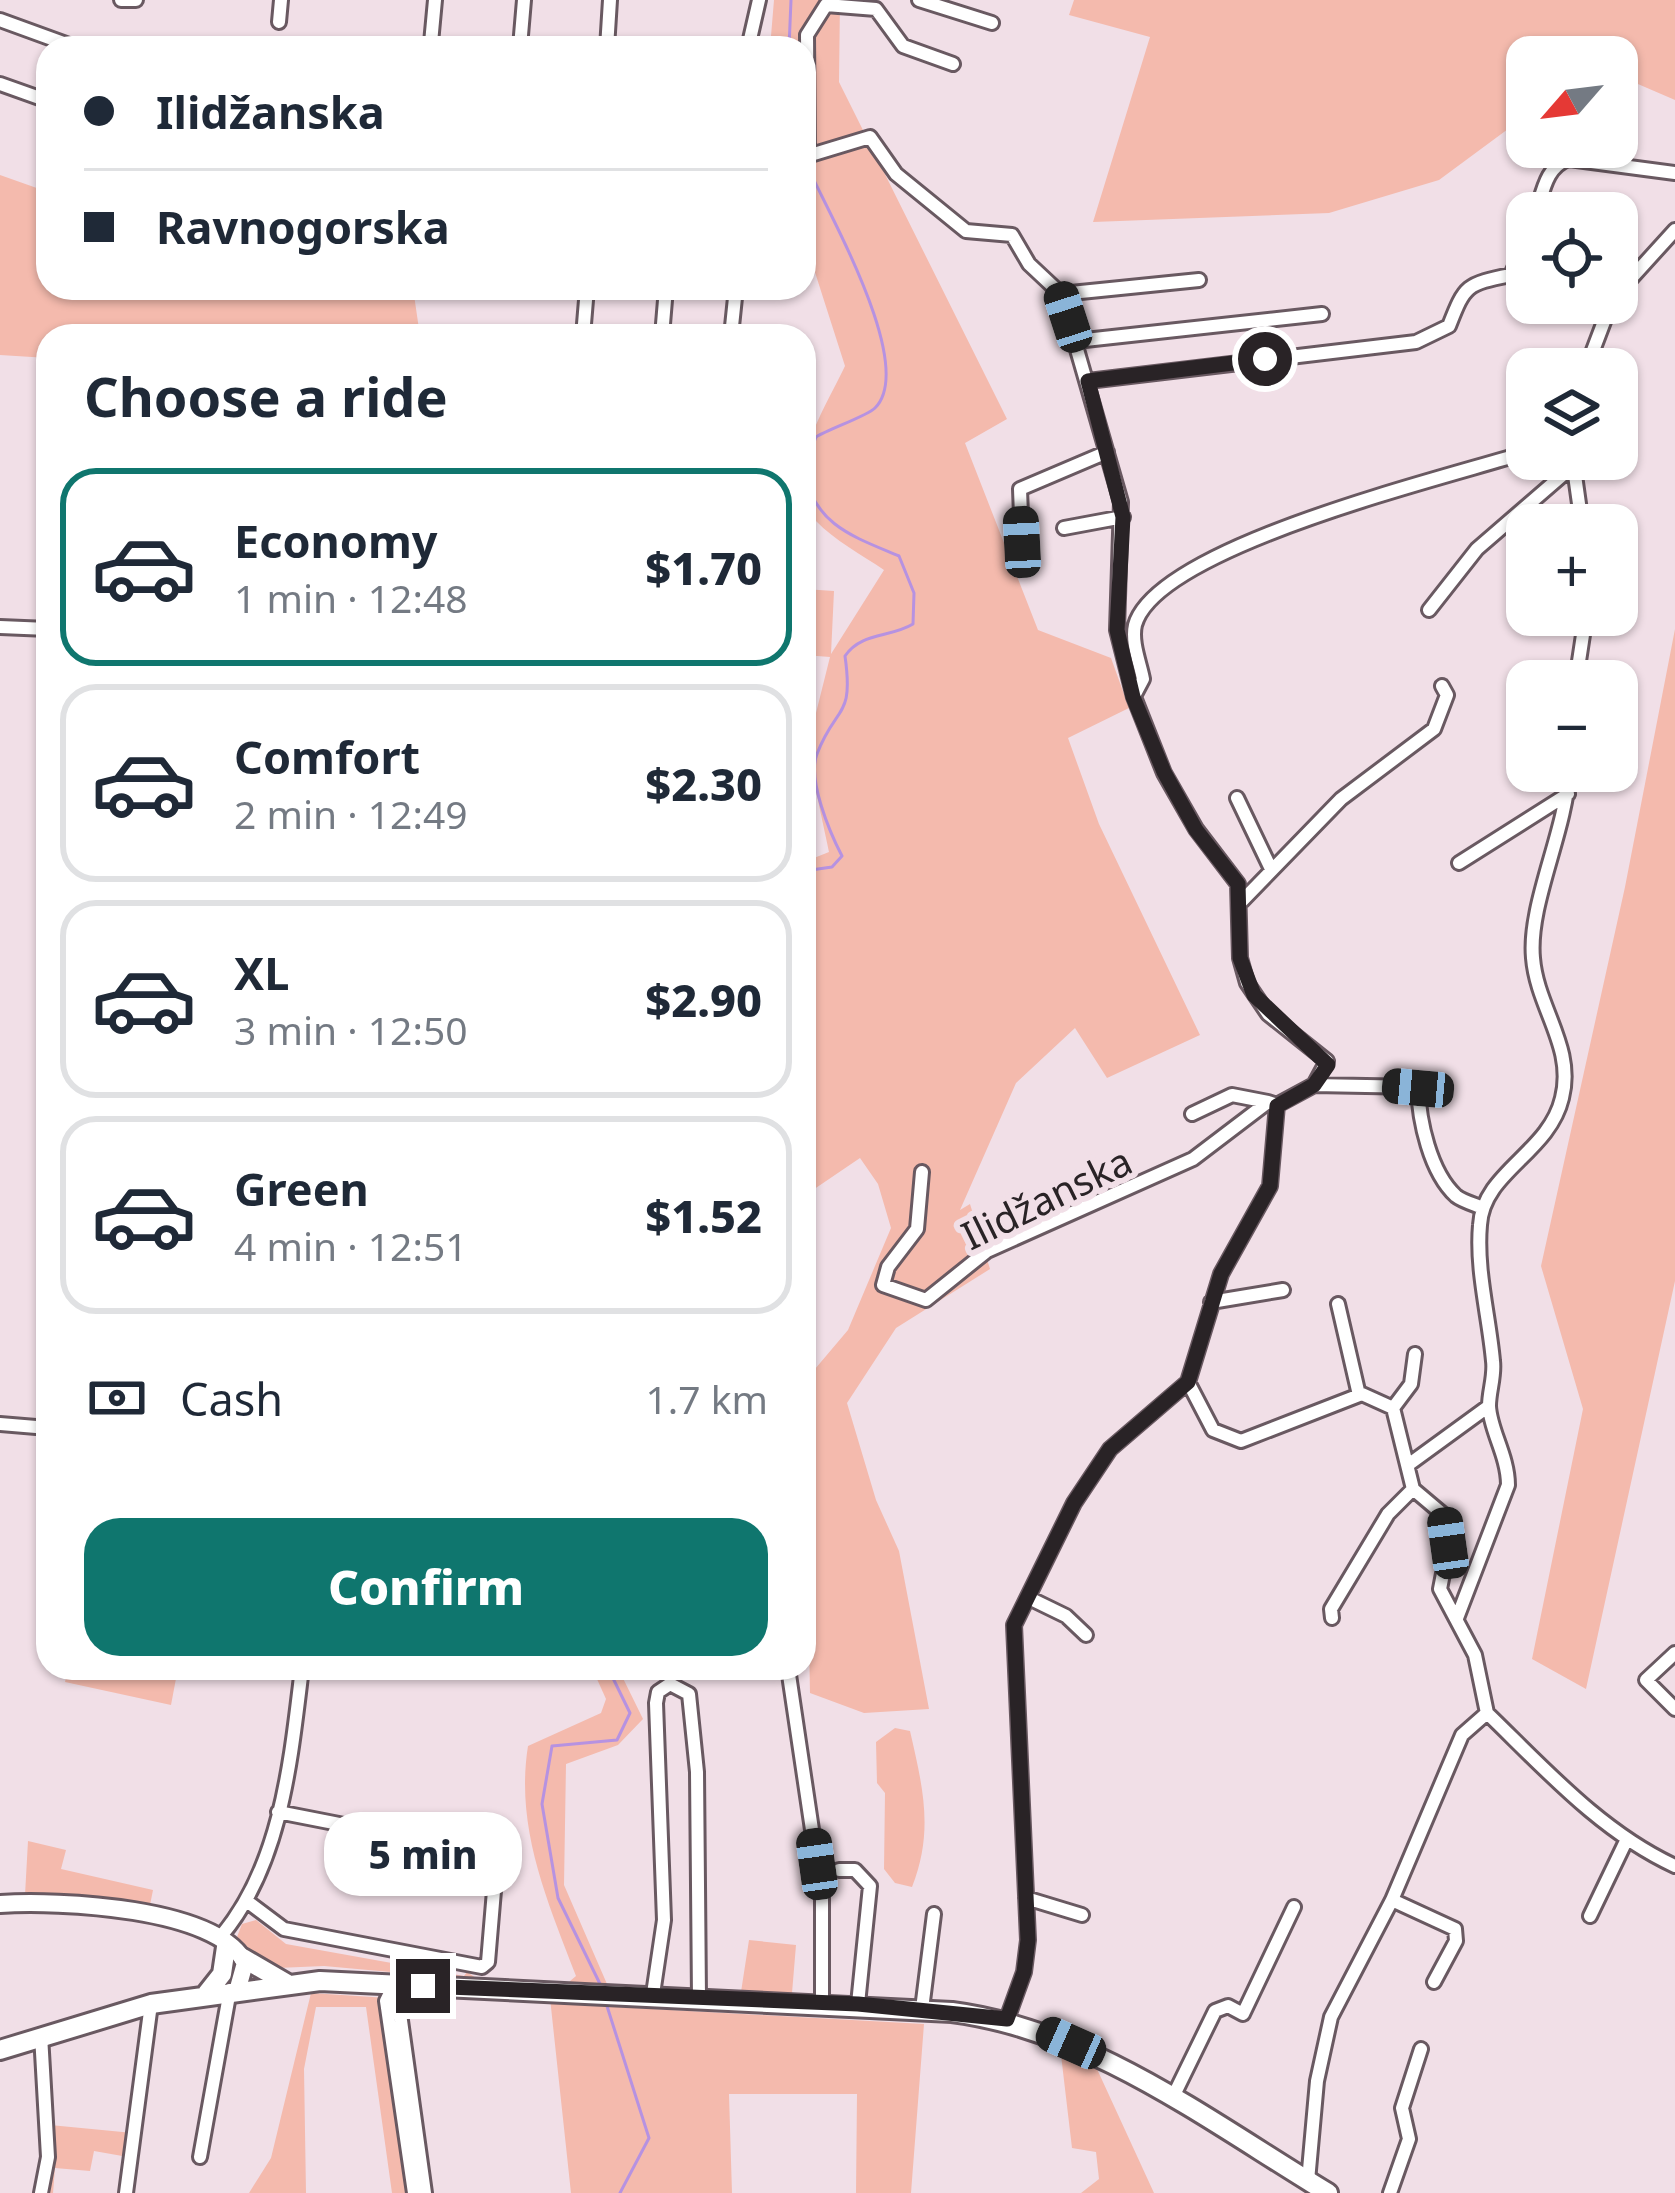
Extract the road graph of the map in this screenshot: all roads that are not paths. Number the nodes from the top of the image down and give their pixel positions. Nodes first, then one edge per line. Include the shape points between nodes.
1 (121, 0) edge
2 (136, 0) edge
3 (281, 0) edge
4 (435, 0) edge
5 (524, 0) edge
6 (610, 0) edge
7 (759, 0) edge
8 (919, 0) edge
9 (879, 4) edge
10 (0, 20) edge
11 (279, 22) dead end
12 (992, 23) dead end
13 (44, 36) edge
14 (432, 36) edge
15 (521, 36) edge
16 (608, 36) edge
17 (751, 36) edge
18 (809, 36) edge
19 (953, 64) dead end
20 (0, 84) edge
21 (36, 97) edge
22 (816, 154) edge
23 (1675, 173) edge
24 (1543, 192) edge
25 (1675, 230) edge
26 (1638, 271) edge
27 (1506, 275) edge
28 (1199, 280) dead end
29 (1061, 294) junction
30 (1322, 314) dead end
31 (1076, 341) junction
32 (1088, 381) junction
33 (1107, 452) junction
34 (1506, 459) edge
35 (1553, 480) edge
36 (1123, 517) junction
37 (1064, 528) dead end
38 (1022, 542) dead end
39 (1429, 610) dead end
40 (0, 627) edge
41 (36, 628) edge
42 (1442, 686) dead end
43 (1133, 697) junction
44 (1568, 794) joint
45 (1237, 798) dead end
46 (1460, 863) dead end
47 (1270, 869) junction
48 (1242, 901) junction
49 (1314, 1085) junction
50 (1273, 1104) junction
51 (1192, 1114) dead end
52 (922, 1172) dead end
53 (1483, 1208) junction
54 (1283, 1290) dead end
55 (1211, 1302) junction
56 (1338, 1304) dead end
57 (1415, 1354) dead end
58 (1188, 1382) junction
59 (1359, 1395) junction
60 (1489, 1406) junction
61 (1393, 1408) junction
62 (0, 1424) edge
63 (36, 1427) edge
64 (1408, 1465) junction
65 (1413, 1489) junction
66 (1029, 1598) junction
67 (1332, 1618) dead end
68 (1457, 1618) junction
69 (1085, 1635) dead end
70 (1675, 1653) edge
71 (300, 1680) edge
72 (790, 1680) edge
73 (1675, 1709) edge
74 (1487, 1713) junction
75 (278, 1812) junction
76 (1627, 1839) junction
77 (1675, 1866) edge
78 (839, 1870) dead end
79 (1026, 1898) junction
80 (1392, 1900) junction
81 (248, 1902) junction
82 (0, 1904) edge
83 (1294, 1907) dead end
84 (934, 1914) dead end
85 (1082, 1915) dead end
86 (1590, 1916) dead end
87 (224, 1941) junction
88 (243, 1958) junction
89 (1434, 1982) dead end
90 (286, 1983) junction
91 (390, 1988) junction
92 (234, 1989) junction
93 (207, 1993) junction
94 (653, 1994) junction
95 (699, 1997) junction
96 (821, 2002) junction
97 (151, 2004) junction
98 (858, 2004) junction
99 (922, 2009) junction
100 (1007, 2019) junction
101 (41, 2034) junction
102 (0, 2050) edge
103 (1421, 2050) dead end
104 (1172, 2099) junction
105 (200, 2157) dead end
106 (1308, 2181) junction
107 (41, 2193) edge
108 (127, 2193) edge
109 (414, 2193) edge
110 (425, 2193) edge
111 (1328, 2193) edge
112 (1390, 2193) edge

1 - 2 street
3 - 11 street
4 - 14 street
5 - 15 street
6 - 16 street
7 - 17 street
8 - 12 street
9 - 18 street via 831,3
9 - 19 street via 903,46
10 - 13 street
20 - 21 street
22 - 29 street via 870,137 896,173 966,231 1012,235
23 - 24 street via 1569,159 1558,163
25 - 26 street
27 - 32 street via 1473,283 1457,296 1449,326 1416,342
28 - 29 street
29 - 31 street
30 - 31 street
31 - 32 street
32 - 33 street
33 - 36 street
33 - 38 street via 1020,489
34 - 43 street via 1226,548 1185,571 1135,626 1143,680
35 - 39 street via 1477,549
36 - 37 street
36 - 43 street via 1117,630
40 - 41 street
42 - 47 street via 1447,695 1434,729 1341,799
43 - 48 street via 1164,772
44 - 46 street
44 - 53 street via 1533,958 1559,1036 1562,1100 1533,1152 1502,1177
45 - 47 street
47 - 48 street
48 - 49 street via 1247,983 1268,1014 1325,1058
49 - 50 street, Ilidžanska
49 - 53 street via 1418,1088 1435,1159 1456,1196
50 - 51 street via 1232,1095
50 - 52 street, Ilidžanska via 1193,1159 988,1251 926,1300 883,1286 916,1229
50 - 55 street via 1270,1186
53 - 60 street via 1494,1365
54 - 55 street
55 - 58 street
56 - 59 street
57 - 61 street via 1411,1384
58 - 59 street via 1213,1430 1241,1441
58 - 66 street via 1110,1449
59 - 61 street
60 - 64 street
60 - 68 street via 1508,1485
61 - 64 street
62 - 63 street
64 - 65 street
65 - 67 street via 1388,1514
65 - 68 street via 1444,1516 1440,1589
66 - 69 street
66 - 79 street via 1013,1641
68 - 74 street via 1475,1655
70 - 73 street via 1646,1680
71 - 75 street
72 - 96 street via 822,1897
74 - 76 street
74 - 80 street via 1462,1735
75 - 81 street
75 - 81 street via 497,1855 494,1923 482,1967 284,1929
76 - 77 street
76 - 86 street
78 - 98 street via 855,1870 870,1886
79 - 85 street
79 - 100 street via 1024,1972
80 - 89 street via 1455,1929
80 - 106 street via 1331,2018
81 - 87 street
82 - 87 main road via 150,1915
83 - 104 street via 1243,2014 1228,2006 1214,2011
84 - 99 street
87 - 88 main road
87 - 92 main road
87 - 93 main road via 222,1974
88 - 90 main road
88 - 92 main road via 246,1973
90 - 91 main road
90 - 92 main road
91 - 94 main road
91 - 109 street
91 - 110 street via 398,1999
92 - 93 main road
92 - 105 street
93 - 97 main road
94 - 95 main road
94 - 95 street via 664,1920 656,1703 670,1684 689,1694 697,1772
95 - 96 main road
96 - 98 main road
97 - 101 main road
97 - 108 street
98 - 99 main road
99 - 100 main road
100 - 104 main road via 1071,2043
101 - 102 main road
101 - 107 street via 48,2156
103 - 112 street via 1402,2108 1409,2139
104 - 106 main road
106 - 111 main road

